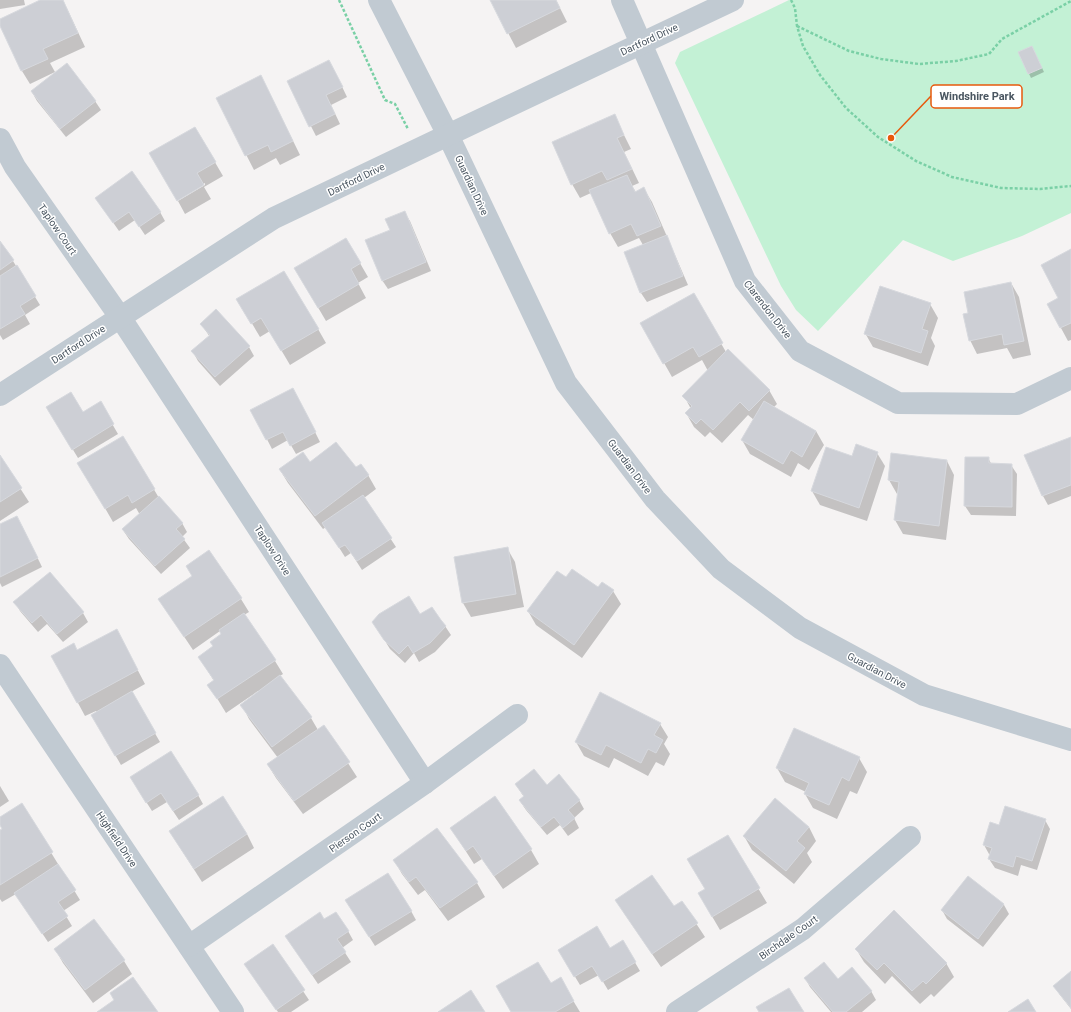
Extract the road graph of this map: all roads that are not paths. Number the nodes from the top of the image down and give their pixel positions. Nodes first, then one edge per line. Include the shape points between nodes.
1 (379, 0) edge
2 (622, 0) edge
3 (733, 0) edge
4 (642, 42) junction
5 (448, 135) junction
6 (0, 139) edge
7 (120, 317) junction
8 (1071, 378) edge
9 (0, 395) edge
10 (0, 665) edge
11 (517, 715) dead end
12 (1071, 740) edge
13 (425, 783) junction
14 (910, 837) dead end
15 (190, 946) junction
16 (233, 1012) edge
17 (677, 1012) edge

1 - 5 street, Guardian Drive
2 - 4 street, Clarendon Drive
3 - 4 street, Dartford Drive
4 - 5 street, Dartford Drive
4 - 8 street, Clarendon Drive via 745,281 800,351 898,403 1017,404
5 - 7 street, Dartford Drive via 274,218
5 - 12 street, Guardian Drive via 566,383 655,499 721,569 800,628 924,695
6 - 7 street, Taplow Court via 15,167
7 - 9 street, Dartford Drive
7 - 13 street, Taplow Drive
10 - 15 street, Highfield Drive
11 - 13 street, Pierson Court
13 - 15 street, Pierson Court
14 - 17 street, Birchdale Court via 804,929
15 - 16 street, Highfield Drive

